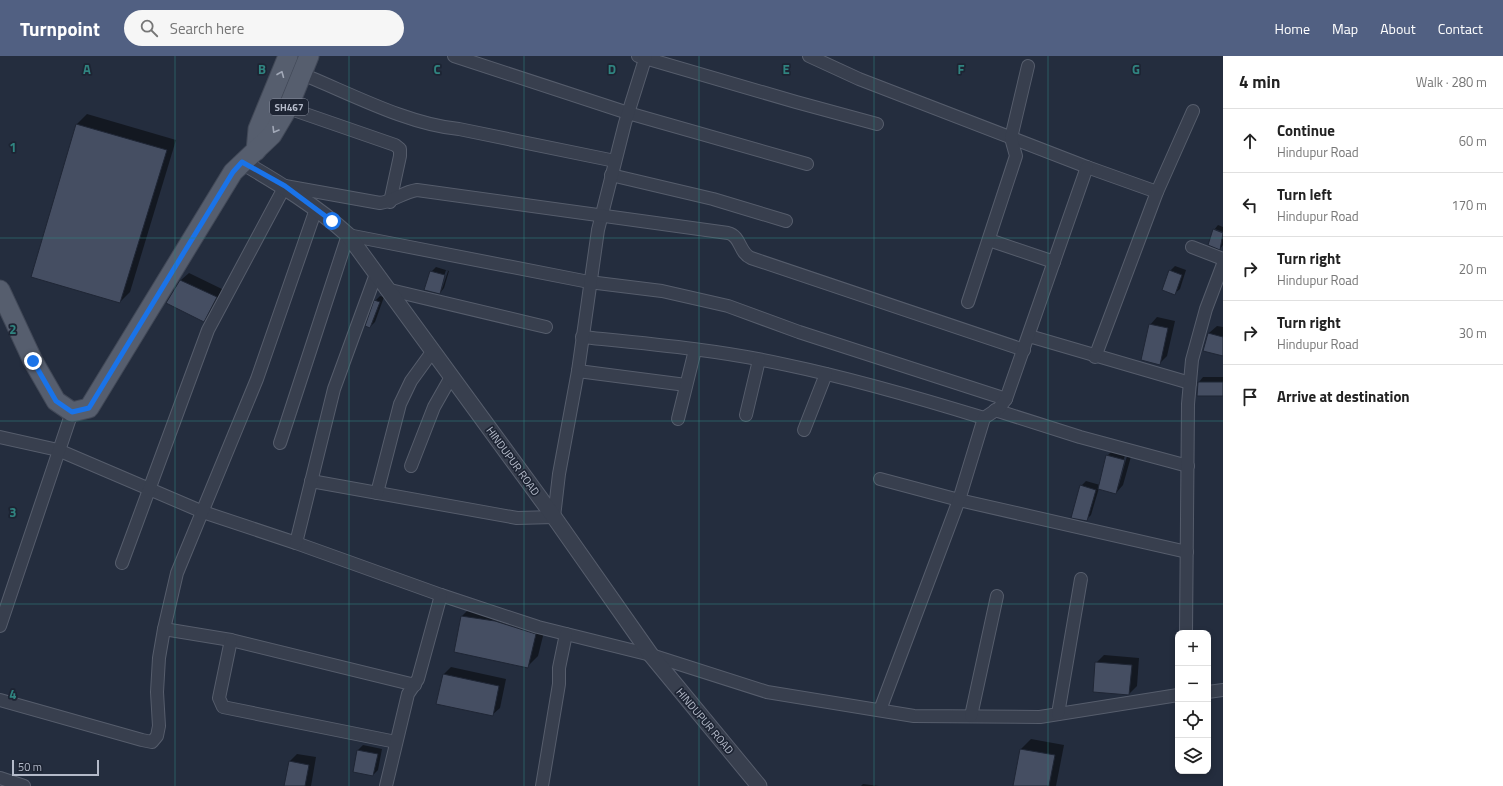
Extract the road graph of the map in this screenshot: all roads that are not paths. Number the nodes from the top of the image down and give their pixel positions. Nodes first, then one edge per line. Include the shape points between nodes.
1 (288, 56) edge
2 (309, 56) edge
3 (454, 56) edge
4 (809, 56) edge
5 (643, 57) edge
6 (1028, 66) dead end
7 (302, 74) junction
8 (288, 108) junction
9 (1193, 112) dead end
10 (628, 113) junction
11 (877, 124) dead end
12 (1011, 138) junction
13 (249, 157) junction
14 (615, 161) junction
15 (807, 164) dead end
16 (1087, 167) junction
17 (611, 175) junction
18 (285, 186) junction
19 (1157, 192) junction
20 (390, 202) junction
21 (316, 209) junction
22 (601, 216) junction
23 (786, 221) dead end
24 (348, 235) junction
25 (989, 240) junction
26 (1192, 247) dead end
27 (1223, 259) edge
28 (1054, 262) junction
29 (1223, 264) edge
30 (376, 274) junction
31 (590, 282) junction
32 (386, 289) junction
33 (0, 290) edge
34 (968, 302) dead end
35 (5, 314) edge
36 (546, 327) dead end
37 (1029, 336) junction
38 (582, 337) junction
39 (695, 350) junction
40 (1024, 350) junction
41 (432, 352) junction
42 (1095, 357) junction
43 (759, 360) junction
44 (578, 371) junction
45 (826, 374) junction
46 (451, 377) junction
47 (1190, 383) junction
48 (686, 385) junction
49 (1006, 399) junction
50 (996, 410) junction
51 (72, 412) junction
52 (746, 415) dead end
53 (984, 418) junction
54 (678, 419) dead end
55 (804, 430) dead end
56 (0, 437) edge
57 (280, 442) dead end
58 (58, 450) junction
59 (410, 466) dead end
60 (1188, 466) junction
61 (880, 479) dead end
62 (311, 481) junction
63 (148, 489) junction
64 (377, 493) junction
65 (959, 500) junction
66 (202, 512) junction
67 (554, 516) junction
68 (296, 543) junction
69 (1187, 552) junction
70 (122, 563) dead end
71 (1081, 579) dead end
72 (441, 595) junction
73 (997, 596) dead end
74 (0, 626) edge
75 (164, 629) junction
76 (1186, 630) edge
77 (566, 634) junction
78 (231, 640) junction
79 (651, 655) junction
80 (415, 685) junction
81 (1223, 690) edge
82 (1211, 692) edge
83 (1175, 695) edge
84 (0, 700) edge
85 (880, 710) junction
86 (1058, 714) junction
87 (971, 716) junction
88 (396, 742) junction
89 (0, 778) edge
90 (24, 786) edge
91 (386, 786) edge
92 (542, 786) edge
93 (759, 786) edge

13 -> 1 main road, SH467
2 - 7 main road, SH467
3 - 10 street
4 - 12 street via 859,79
5 - 10 street
5 - 11 street
6 - 12 street
7 - 8 main road, SH467
7 - 14 street via 394,112 443,128 459,129
8 -> 13 main road, SH467 via 272,135
8 - 20 street via 395,145 400,149
9 - 19 street
10 - 14 street
10 - 15 street
12 - 16 street
12 - 25 street via 1016,156
13 - 18 street, HINDUPUR ROAD
13 - 51 main road, SH467 via 233,172 89,408
14 - 17 street
16 - 19 street
16 - 28 street
17 - 22 street
17 - 23 street via 714,199
18 - 20 street via 380,203
18 - 21 street, HINDUPUR ROAD
18 - 63 street via 208,330
19 - 42 street
20 - 22 street via 407,192 417,190
21 - 24 street, HINDUPUR ROAD
21 - 66 street via 257,379
22 - 31 street
22 - 40 street via 732,234 746,256 751,258
24 - 30 street, HINDUPUR ROAD
24 - 31 street
24 - 57 street
25 - 28 street
25 - 34 street
26 - 27 street
28 - 37 street
29 - 47 street via 1206,309 1192,360
30 - 32 street, HINDUPUR ROAD
30 - 62 street via 334,389
31 - 38 street
31 - 49 street via 662,291 728,306 799,332
32 - 36 street
32 - 41 street, HINDUPUR ROAD
33 - 35 main road
35 - 51 main road via 56,401
37 - 40 street
37 - 42 street
38 - 39 street
38 - 44 street
39 - 43 street
39 - 48 street
40 - 49 street
41 - 46 street, HINDUPUR ROAD
41 - 64 street via 412,380 400,404
42 - 47 street
43 - 45 street
43 - 52 street
44 - 48 street
44 - 67 street via 558,474
45 - 53 street via 880,386
45 - 55 street
46 - 59 street via 434,407
46 - 67 street, HINDUPUR ROAD
47 - 60 street
48 - 54 street
49 - 50 street
50 - 53 street
50 - 60 street via 1080,437
51 - 58 street
53 - 65 street
56 - 58 street
58 - 63 street
58 - 74 street
60 - 69 street
61 - 65 street
62 - 64 street
62 - 68 street
63 - 66 street
63 - 70 street
64 - 67 street via 517,518
65 - 69 street
65 - 85 street
66 - 68 street
66 - 75 street via 177,573
67 - 79 street, HINDUPUR ROAD
68 - 72 street
69 - 76 street
71 - 86 street
72 - 77 street
72 - 80 street
73 - 87 street
75 - 78 street
75 - 84 street via 157,692 159,726 157,736 152,742
77 - 79 street
77 - 92 street
78 - 80 street
78 - 88 street via 219,698 223,707
79 - 85 street via 767,692
79 - 93 street, HINDUPUR ROAD
80 - 88 street via 408,694
81 - 82 street
83 - 86 street
85 - 87 street via 914,716
86 - 87 street via 1040,717
88 - 91 street
89 - 90 street

